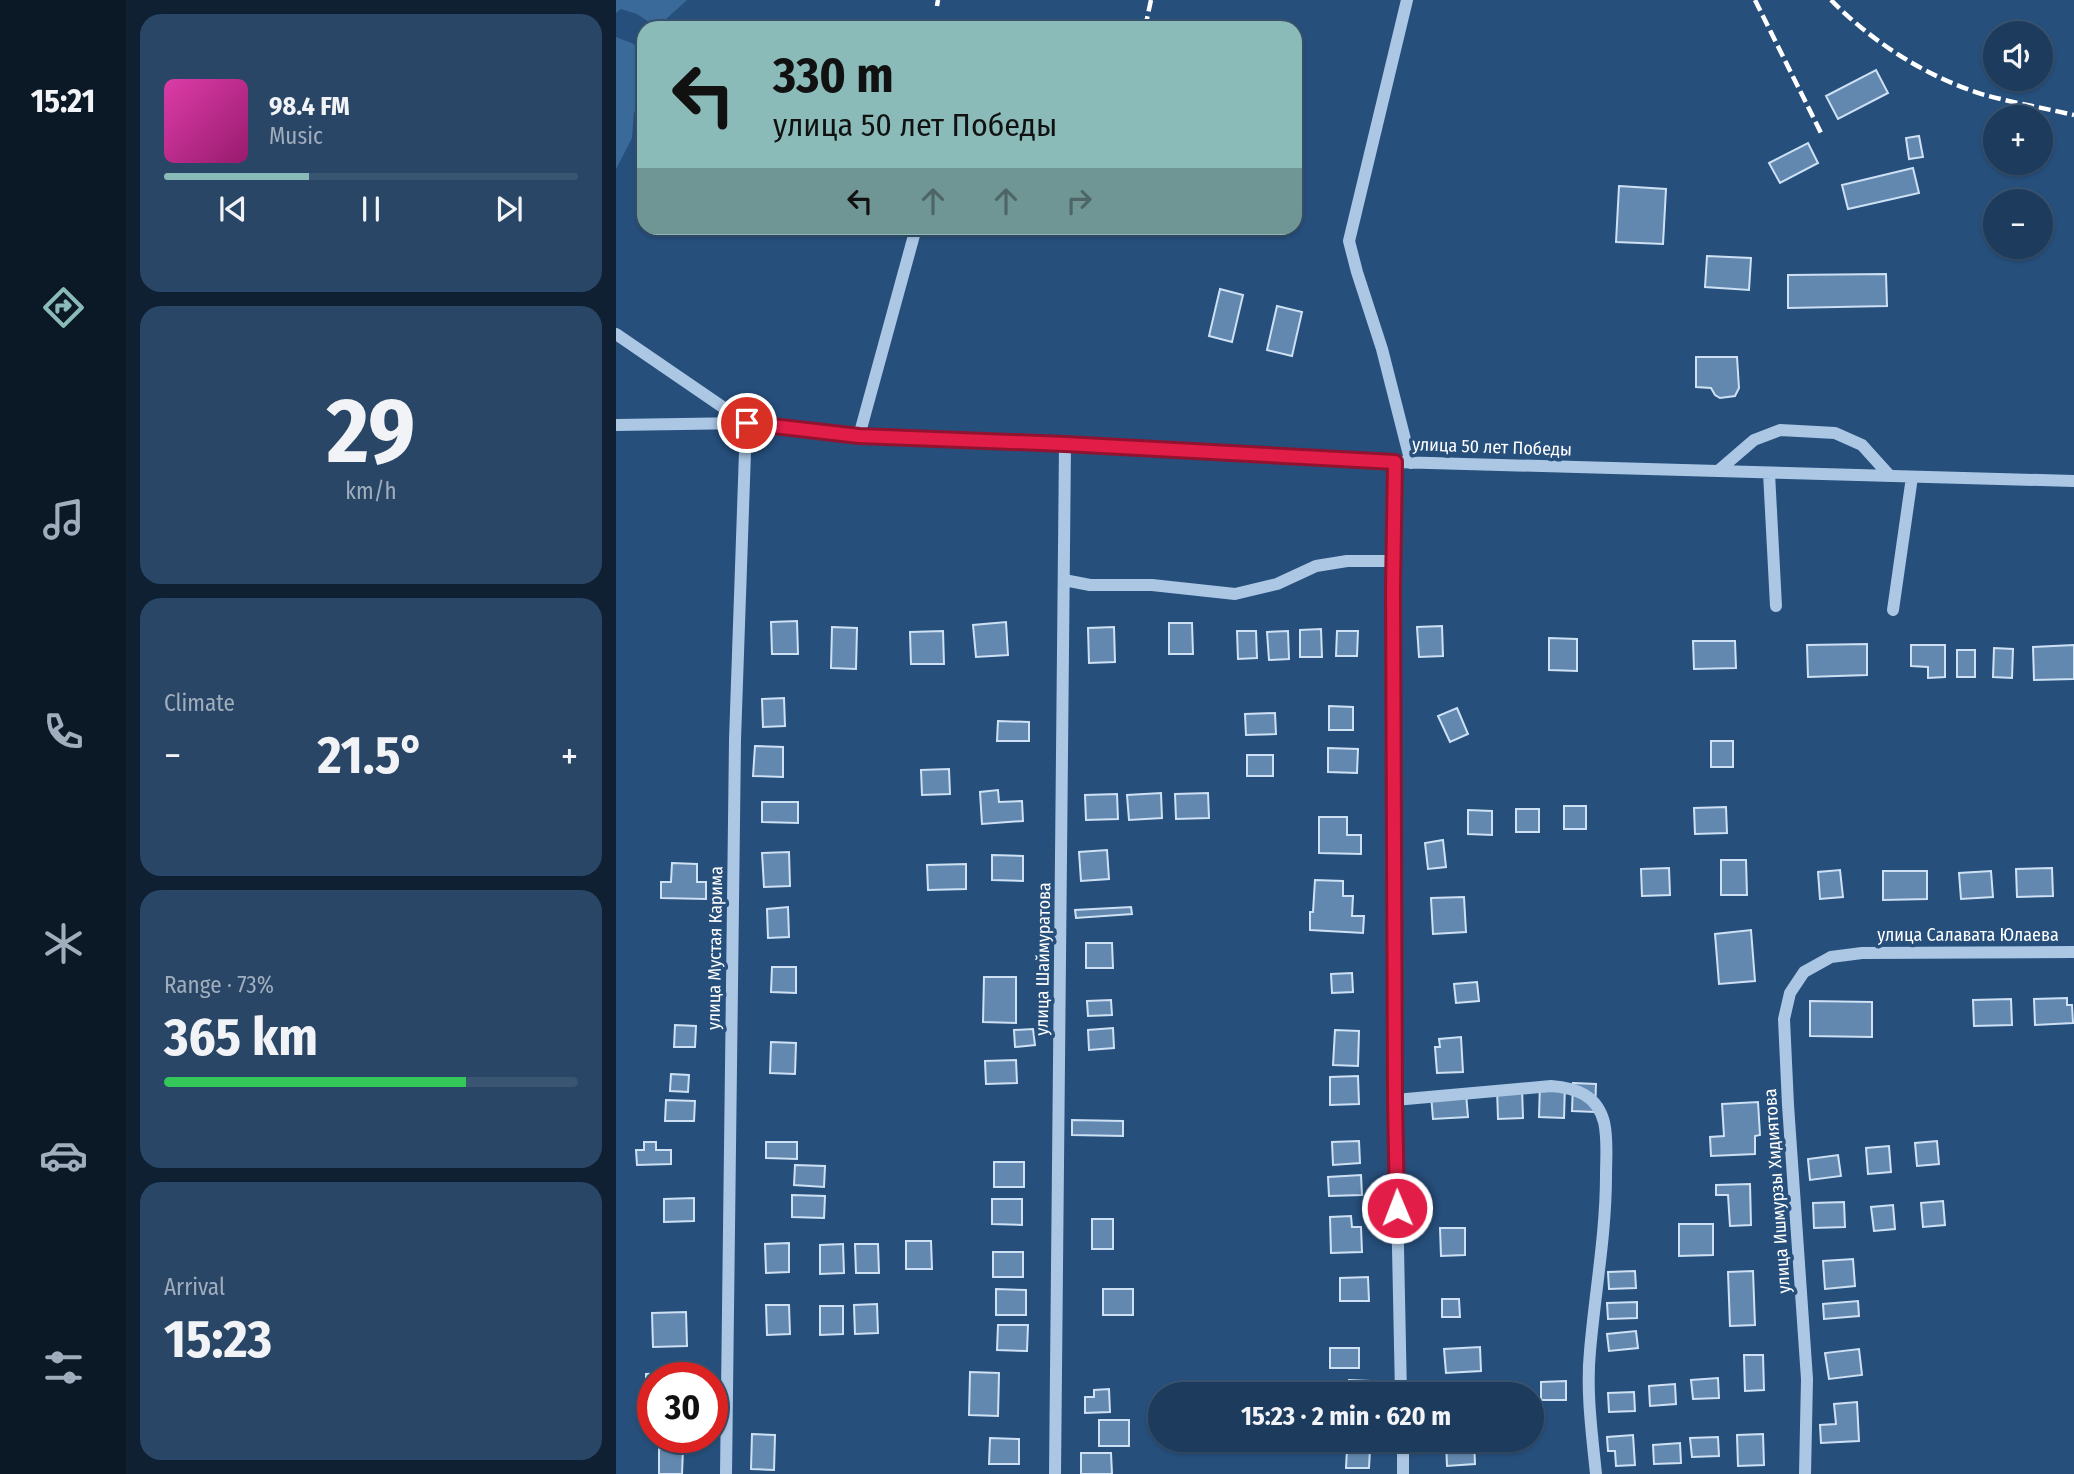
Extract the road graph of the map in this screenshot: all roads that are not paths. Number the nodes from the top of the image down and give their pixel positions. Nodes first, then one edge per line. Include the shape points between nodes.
1 (1407, 0) edge
2 (914, 235) edge
3 (616, 334) edge
4 (747, 423) junction
5 (616, 425) edge
6 (859, 436) junction
7 (1065, 444) junction
8 (1395, 462) junction
9 (1411, 463) junction
10 (1718, 471) junction
11 (1769, 473) junction
12 (1890, 476) junction
13 (1912, 477) junction
14 (2074, 481) edge
15 (1393, 561) junction
16 (1064, 580) junction
17 (1776, 606) dead end
18 (1893, 610) dead end
19 (2074, 952) edge
20 (1862, 953) joint
21 (1395, 1100) junction
22 (1401, 1382) edge
23 (1402, 1452) edge
24 (726, 1474) edge
25 (1055, 1474) edge
26 (1403, 1474) edge
27 (1596, 1474) edge
28 (1805, 1474) edge

1 - 9 street via 1349,241
2 - 6 street
3 - 4 street
4 - 5 street, улица 50 лет Победы
4 - 6 street, улица 50 лет Победы
4 - 24 street, улица Мустая Карима via 735,740
6 - 7 street, улица 50 лет Победы
7 - 8 street, улица 50 лет Победы
7 - 16 street, улица Шаймуратова
8 - 9 street, улица 50 лет Победы
8 - 15 street
9 - 10 street, улица 50 лет Победы
10 - 11 street, улица 50 лет Победы
10 - 12 street via 1754,440 1780,430 1835,433 1862,446
11 - 12 street, улица 50 лет Победы
11 - 17 street
12 - 13 street, улица 50 лет Победы
13 - 14 street, улица 50 лет Победы
13 - 18 street
15 - 16 street via 1316,566 1277,584 1235,594
15 - 21 street
16 - 25 street, улица Шаймуратова
19 - 20 street, улица Салавата Юлаева
20 - 28 street, улица Ишмурзы Хидиятова via 1831,957 1804,972 1790,993 1784,1019 1807,1379
21 - 22 street
21 - 27 street via 1551,1087 1586,1094 1596,1104 1604,1120 1606,1211 1589,1355
23 - 26 street

